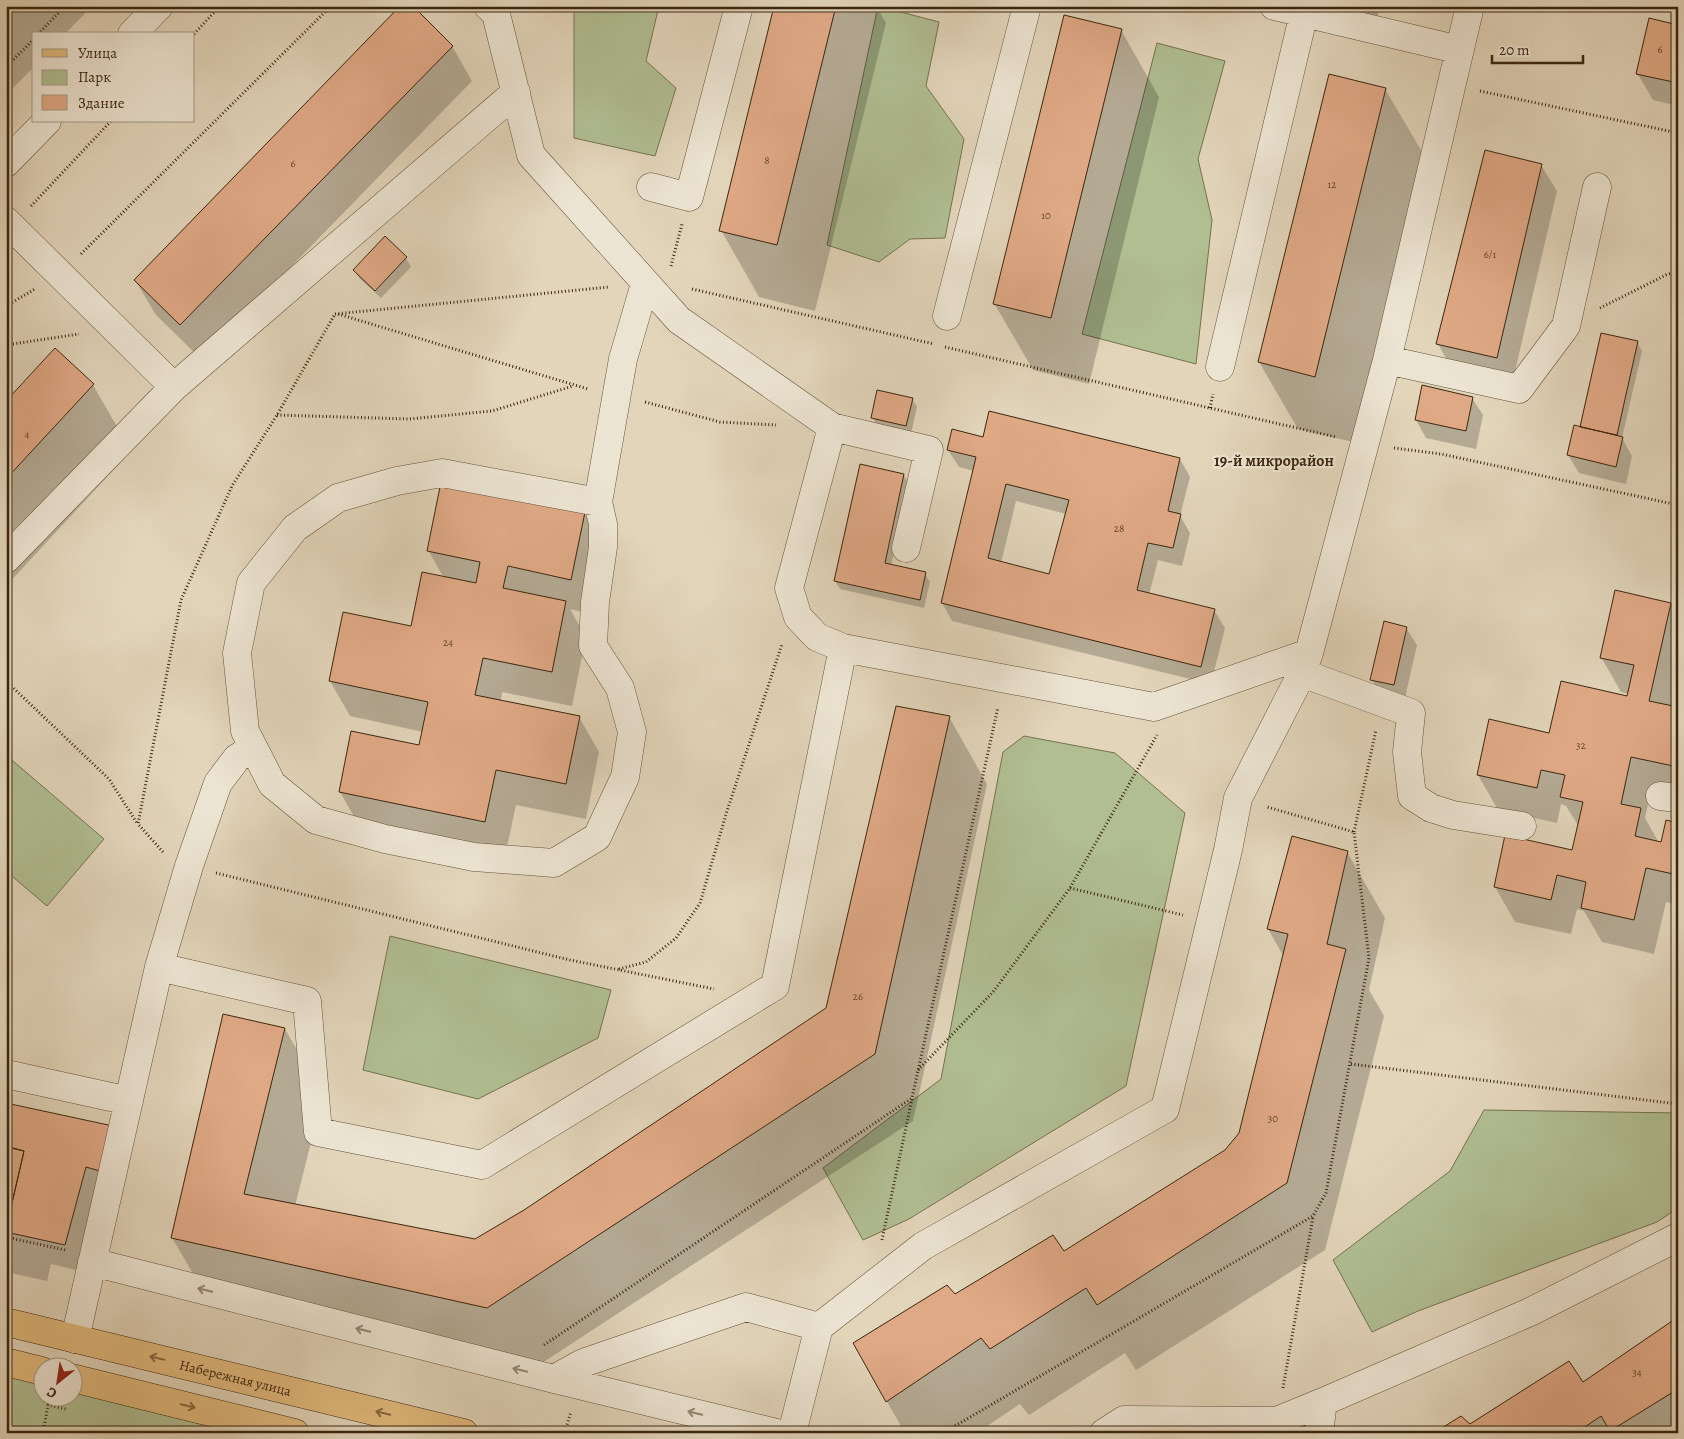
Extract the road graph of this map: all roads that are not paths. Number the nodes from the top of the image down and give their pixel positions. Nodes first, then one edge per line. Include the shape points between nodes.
1 (159, 6) edge
2 (739, 6) edge
3 (1026, 6) edge
4 (1274, 6) edge
5 (1470, 6) edge
6 (495, 9) edge
7 (1304, 13) junction
8 (134, 32) edge
9 (1460, 50) junction
10 (516, 92) junction
11 (46, 122) edge
12 (6, 163) edge
13 (651, 187) dead end
14 (1597, 187) dead end
15 (9, 224) edge
16 (656, 283) junction
17 (947, 316) dead end
18 (1387, 360) junction
19 (1220, 367) dead end
20 (174, 386) junction
21 (832, 428) junction
22 (598, 502) junction
23 (906, 548) dead end
24 (6, 559) edge
25 (843, 648) junction
26 (1305, 663) junction
27 (254, 748) junction
28 (1522, 826) dead end
29 (159, 967) junction
30 (6, 1074) edge
31 (129, 1100) junction
32 (1678, 1237) edge
33 (94, 1252) junction
34 (6, 1322) edge
35 (820, 1327) junction
36 (75, 1339) junction
37 (71, 1356) edge
38 (6, 1362) edge
39 (32, 1368) edge
40 (554, 1379) junction
41 (82, 1380) edge
42 (1323, 1402) junction
43 (296, 1433) edge
44 (464, 1433) edge
45 (777, 1433) edge
46 (792, 1433) edge
47 (1104, 1433) edge
48 (1319, 1433) edge

1 - 8 street
2 - 13 street via 689,197
3 - 17 street
4 - 7 street
5 - 9 street
6 - 10 street
7 - 9 street
7 - 19 street
9 - 18 street
10 - 16 street via 531,155
10 - 20 street
11 - 12 street
14 - 18 street via 1566,326 1519,389
15 - 20 street
16 - 21 street via 679,320
16 - 22 street via 623,359
18 - 26 street
20 - 24 street
21 - 23 street via 929,450
21 - 25 street via 789,588 798,617 817,637
22 - 27 street via 442,473 397,481 338,498 295,528 251,583 237,653 245,731
22 - 27 street via 603,524 603,548 593,646 620,688 632,732 625,777 597,837 554,863 474,857 384,839 316,820 272,784
25 - 26 street via 1164,704
25 - 29 street via 774,986 482,1165 318,1132 307,1001
26 - 28 street via 1381,704 1411,713 1407,752 1412,796 1431,808 1453,815
26 - 35 street via 1238,798 1165,1109 923,1246
27 - 29 street via 237,758 218,783
29 - 31 street
30 - 31 street
31 - 33 street
32 - 42 street via 1530,1312
33 - 36 street
40 -> 33 street
34 - 36 main road, Набережная улица
35 - 40 street via 746,1307 583,1363
35 - 46 street
36 - 37 main road
44 -> 36 main road, Набережная улица
38 - 39 main road
45 -> 40 street
41 -> 43 main road
42 - 47 street via 1277,1421 1124,1420
42 - 48 street

